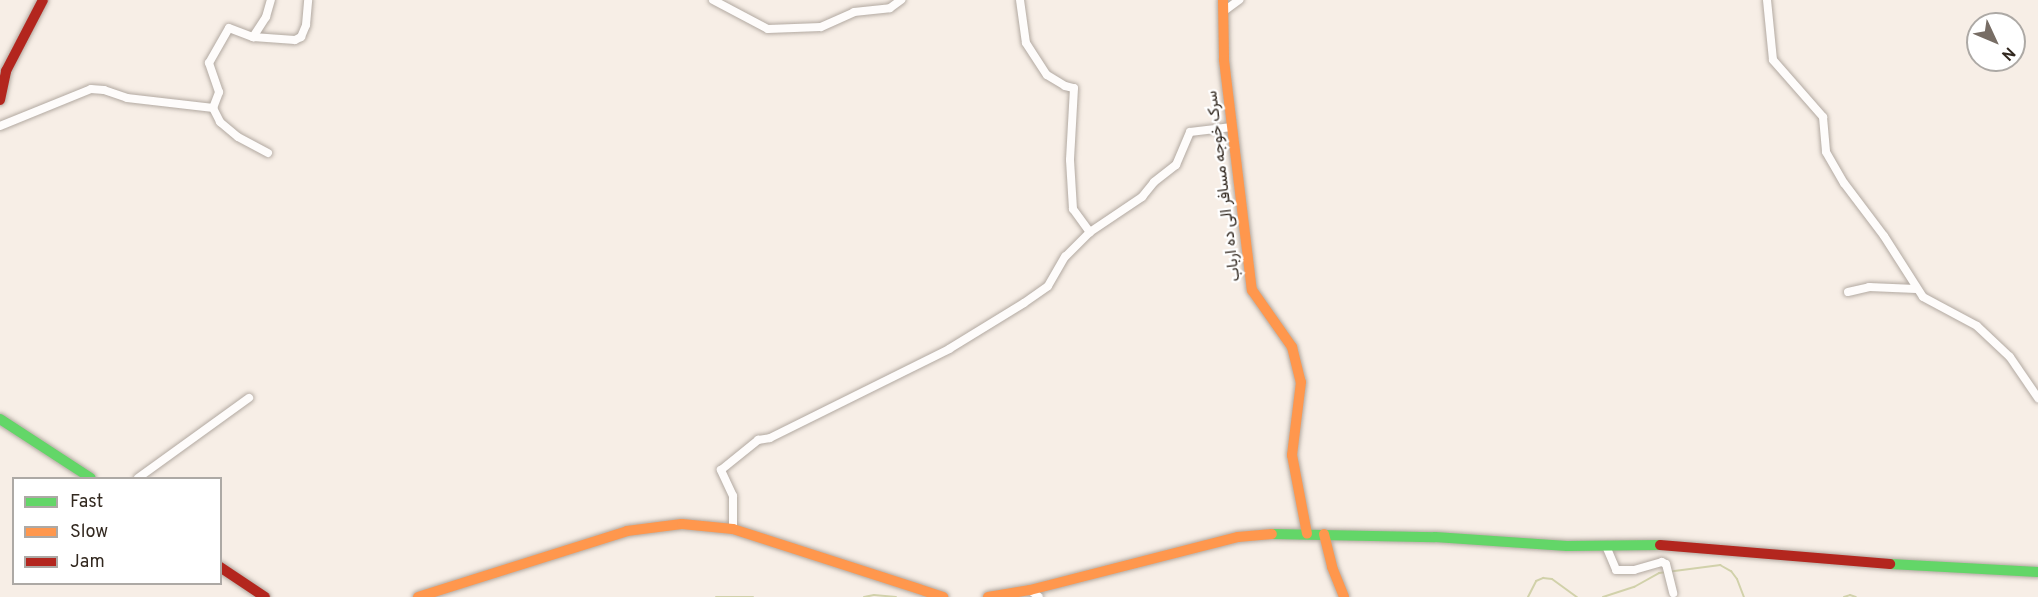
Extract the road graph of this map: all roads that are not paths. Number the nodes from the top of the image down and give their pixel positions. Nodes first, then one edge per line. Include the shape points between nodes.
1 (43, 0) edge
2 (271, 0) edge
3 (308, 0) edge
4 (713, 0) edge
5 (902, 0) edge
6 (1020, 0) edge
7 (1239, 0) edge
8 (1767, 0) edge
9 (1223, 6) edge
10 (253, 37) junction
11 (0, 100) edge
12 (213, 108) junction
13 (0, 126) edge
14 (1232, 127) junction
15 (268, 153) dead end
16 (1090, 232) junction
17 (1916, 289) junction
18 (1848, 292) dead end
19 (249, 398) dead end
20 (2038, 398) edge
21 (0, 420) edge
22 (89, 477) edge
23 (139, 477) edge
24 (733, 529) junction
25 (1307, 534) junction
26 (1324, 534) junction
27 (1606, 546) junction
28 (222, 568) edge
29 (2038, 572) edge
30 (1672, 590) dead end
31 (256, 594) edge
32 (1035, 594) edge
33 (265, 597) edge
34 (418, 597) edge
35 (943, 597) edge
36 (988, 597) edge
37 (1344, 597) edge

1 - 11 main road via 6,70
2 - 10 street
3 - 10 street via 301,37
4 - 5 street via 768,30 821,27 854,12 890,8
6 - 16 street via 1026,43 1047,75 1074,88 1070,160 1073,208
7 - 9 street
8 - 17 street via 1773,60 1823,117 1826,152
9 - 14 main road, سرک خوجه مسافر الی ده ارباب via 1224,60
10 - 12 street via 229,27 209,63 219,92
12 - 13 street via 127,98 91,89
12 - 15 street via 220,122 238,137
14 - 16 street via 1190,132 1176,165 1142,197
14 - 25 main road, سرک خوجه مسافر الی ده ارباب via 1252,290 1292,347 1300,382 1292,455
16 - 24 street via 1065,257 1048,286 1024,303 949,349 759,440 721,470 733,496
17 - 18 street via 1869,287
17 - 20 street via 1923,297 1977,326 2010,357
19 - 23 street
21 - 22 main road
24 - 34 main road via 682,524 645,527
24 - 35 main road
25 - 26 main road
25 - 32 main road via 1238,537
26 - 27 main road
26 - 37 main road
27 - 29 main road via 1704,547 1873,563
27 - 30 street via 1616,570 1634,570 1662,562 1668,568
28 - 31 main road
31 - 33 main road
32 - 36 main road

